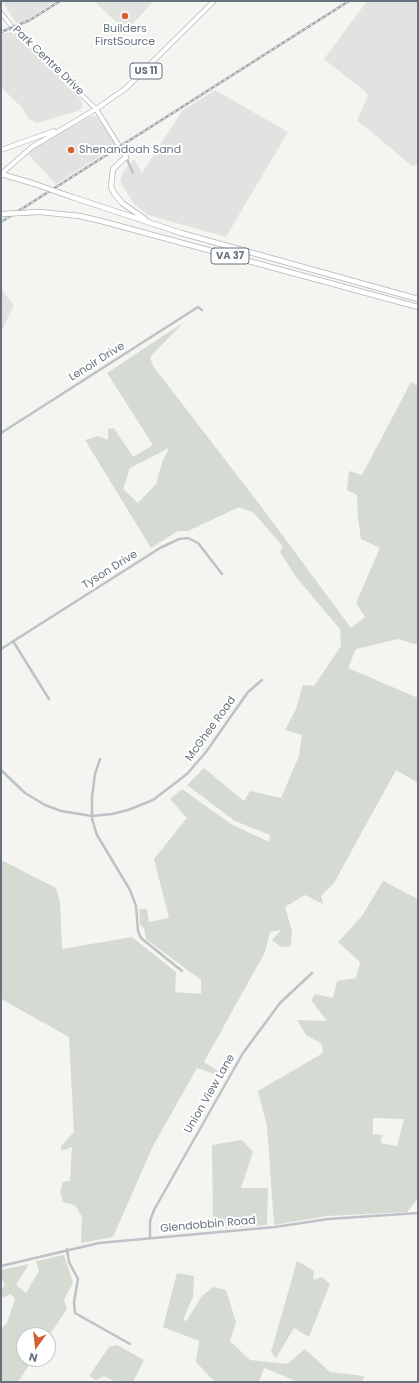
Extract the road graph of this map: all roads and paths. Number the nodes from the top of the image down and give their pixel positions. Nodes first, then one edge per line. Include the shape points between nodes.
1 (214, 1) edge
2 (1, 12) edge
3 (96, 109) junction
4 (66, 126) junction
5 (1, 150) edge
6 (126, 157) junction
7 (133, 173) dead end
8 (1, 174) edge
9 (1, 214) edge
10 (242, 251) junction
11 (418, 299) edge
12 (418, 307) edge
13 (202, 310) dead end
14 (1, 433) edge
15 (222, 574) dead end
16 (13, 641) junction
17 (1, 649) edge
18 (262, 680) dead end
19 (49, 698) dead end
20 (100, 759) dead end
21 (1, 770) edge
22 (92, 816) junction
23 (182, 971) dead end
24 (312, 973) dead end
25 (418, 1213) edge
26 (150, 1238) junction
27 (67, 1249) junction
28 (1, 1266) edge
29 (130, 1344) dead end

1 - 3 main road, US 11 via 137,79
2 - 3 street, Park Centre Drive via 13,28
3 - 4 main road, US 11
3 - 6 main road
4 - 5 main road, US 11
4 - 8 main road, US 11 via 32,147
6 - 7 street
6 - 10 highway via 113,169 110,182 114,194 127,208 149,220
8 - 10 highway, VA 37, bridge
9 - 12 highway, VA 37, bridge via 40,212 105,222
10 - 11 highway, VA 37
13 - 14 street, Lenoir Drive via 198,307
15 - 16 street, Tyson Drive via 198,543 188,538 179,539 160,548
16 - 17 street, Tyson Drive
16 - 19 street
18 - 22 street, McGhee Road via 248,692 200,760 176,783 153,800 138,807
20 - 22 street via 92,786
21 - 22 street, McGhee Road via 38,802 61,811
22 - 23 street via 102,846 121,874 134,900 139,934
24 - 26 street, Union View Lane via 280,1003 243,1053 154,1210 150,1221
25 - 26 street, Glendobbin Road via 328,1219 275,1227
26 - 27 street, Glendobbin Road
27 - 28 street, Glendobbin Road
27 - 29 street via 69,1262 78,1279 74,1302 76,1313

